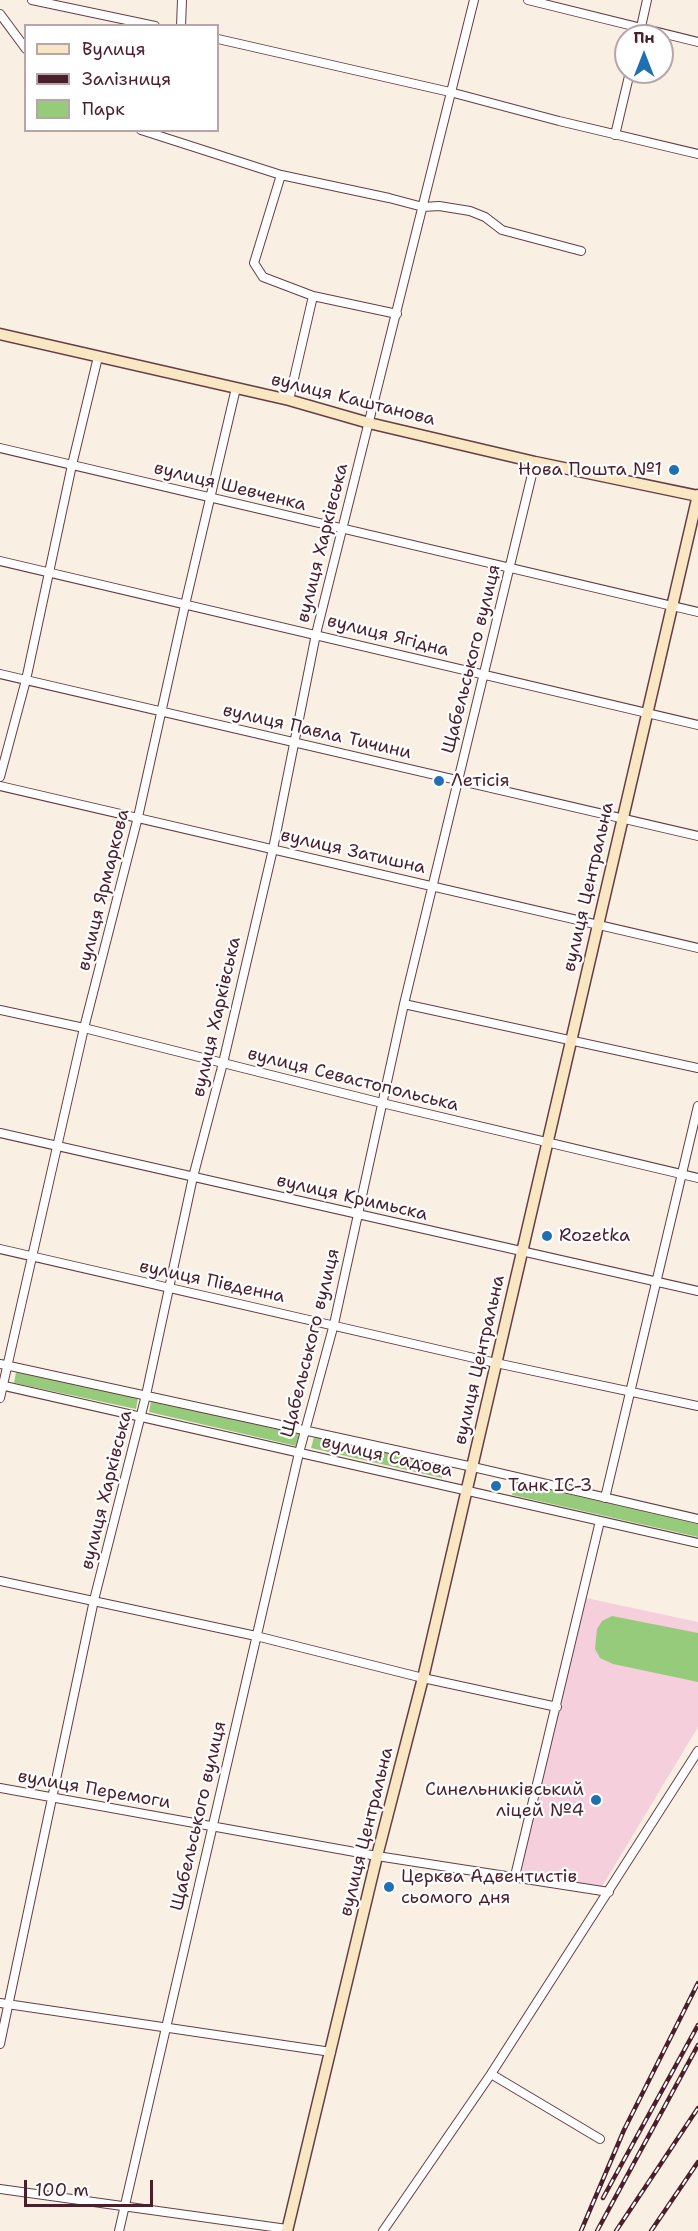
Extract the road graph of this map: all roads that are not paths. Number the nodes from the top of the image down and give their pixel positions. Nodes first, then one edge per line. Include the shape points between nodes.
1 (32, 0) edge
2 (182, 0) edge
3 (474, 0) edge
4 (528, 0) edge
5 (647, 0) edge
6 (0, 14) edge
7 (146, 24) edge
8 (182, 24) edge
9 (642, 24) edge
10 (614, 25) edge
11 (674, 38) edge
12 (219, 39) edge
13 (698, 42) edge
14 (24, 46) edge
15 (627, 84) edge
16 (450, 92) junction
17 (147, 132) edge
18 (615, 135) junction
19 (698, 154) edge
20 (281, 175) junction
21 (423, 207) junction
22 (581, 251) dead end
23 (314, 296) junction
24 (397, 314) junction
25 (0, 334) edge
26 (98, 357) junction
27 (236, 388) junction
28 (288, 400) junction
29 (369, 423) junction
30 (0, 448) edge
31 (535, 462) junction
32 (72, 465) junction
33 (698, 496) edge
34 (211, 497) junction
35 (341, 530) junction
36 (0, 561) edge
37 (510, 566) junction
38 (50, 572) junction
39 (185, 605) junction
40 (672, 607) junction
41 (698, 612) edge
42 (316, 634) junction
43 (0, 674) edge
44 (482, 675) junction
45 (26, 680) junction
46 (162, 712) junction
47 (647, 713) junction
48 (698, 725) edge
49 (294, 742) junction
50 (0, 777) edge
51 (458, 780) junction
52 (0, 786) edge
53 (138, 817) junction
54 (622, 818) junction
55 (698, 836) edge
56 (273, 849) junction
57 (432, 887) junction
58 (598, 925) junction
59 (698, 948) edge
60 (404, 1004) junction
61 (0, 1010) edge
62 (84, 1028) junction
63 (572, 1040) junction
64 (223, 1063) junction
65 (698, 1068) edge
66 (382, 1103) junction
67 (698, 1106) edge
68 (0, 1133) edge
69 (547, 1143) junction
70 (57, 1146) junction
71 (682, 1174) junction
72 (193, 1177) junction
73 (698, 1178) edge
74 (357, 1215) junction
75 (0, 1249) edge
76 (522, 1252) junction
77 (32, 1257) junction
78 (656, 1281) junction
79 (168, 1289) junction
80 (698, 1291) edge
81 (334, 1324) junction
82 (496, 1363) junction
83 (4, 1365) edge
84 (2, 1385) edge
85 (631, 1390) junction
86 (146, 1395) junction
87 (0, 1398) edge
88 (698, 1406) edge
89 (141, 1416) junction
90 (304, 1430) junction
91 (299, 1453) junction
92 (473, 1467) junction
93 (466, 1490) junction
94 (605, 1498) junction
95 (698, 1519) edge
96 (600, 1521) junction
97 (698, 1543) edge
98 (0, 1581) edge
99 (94, 1600) junction
100 (256, 1636) junction
101 (423, 1678) junction
102 (557, 1707) junction
103 (698, 1751) edge
104 (0, 1788) edge
105 (53, 1797) junction
106 (212, 1827) junction
107 (377, 1856) junction
108 (515, 1876) junction
109 (609, 1892) junction
110 (4, 2004) edge
111 (165, 2029) junction
112 (0, 2044) edge
113 (331, 2052) junction
114 (490, 2074) junction
115 (600, 2139) dead end
116 (0, 2188) edge
117 (125, 2206) junction
118 (287, 2230) edge
119 (119, 2231) edge
120 (383, 2231) edge

1 - 7 street
2 - 8 street
3 - 16 street, вулиця Харківська
4 - 10 street
5 - 9 street
6 - 14 street
11 - 13 street
12 - 16 street
15 - 18 street
16 - 18 street
16 - 21 street, вулиця Харківська
17 - 20 street
18 - 19 street
20 - 21 street
20 - 23 street via 254,263 263,277
21 - 22 street via 470,211 502,230
21 - 24 street, вулиця Харківська
23 - 24 street
23 - 28 street
24 - 29 street, вулиця Харківська
25 - 26 main road, вулиця Каштанова
26 - 27 main road, вулиця Каштанова
26 - 32 street
27 - 28 main road, вулиця Каштанова
27 - 34 street, вулиця Ярмаркова
28 - 29 main road, вулиця Каштанова
29 - 31 main road, вулиця Каштанова
29 - 35 street, вулиця Харківська
30 - 32 street, вулиця Шевченка
31 - 33 main road, вулиця Каштанова
31 - 37 street, Щабельського вулиця
32 - 34 street, вулиця Шевченка
32 - 38 street
33 - 40 main road, вулиця Центральна
34 - 35 street, вулиця Шевченка
34 - 39 street, вулиця Ярмаркова
35 - 37 street, вулиця Шевченка
35 - 42 street, вулиця Харківська
36 - 38 street, вулиця Ягідна
37 - 40 street, вулиця Шевченка
37 - 44 street, Щабельського вулиця
38 - 39 street, вулиця Ягідна
38 - 45 street
39 - 42 street, вулиця Ягідна
39 - 46 street, вулиця Ярмаркова
40 - 41 street, вулиця Шевченка
40 - 47 main road, вулиця Центральна
42 - 44 street, вулиця Ягідна
42 - 49 street, вулиця Харківська
43 - 45 street, вулиця Павла Тичини
44 - 47 street, вулиця Ягідна
44 - 51 street, Щабельського вулиця
45 - 46 street, вулиця Павла Тичини
45 - 50 street
46 - 49 street, вулиця Павла Тичини
46 - 53 street, вулиця Ярмаркова
47 - 48 street, вулиця Ягідна
47 - 54 main road, вулиця Центральна
49 - 51 street, вулиця Павла Тичини
49 - 56 street, вулиця Харківська
51 - 54 street, вулиця Павла Тичини
51 - 57 street, Щабельського вулиця
52 - 53 street, вулиця Затишна
53 - 56 street, вулиця Затишна
53 - 62 street, вулиця Ярмаркова
54 - 55 street, вулиця Павла Тичини
54 - 58 main road, вулиця Центральна
56 - 57 street, вулиця Затишна
56 - 64 street, вулиця Харківська
57 - 58 street, вулиця Затишна
57 - 60 street, Щабельського вулиця
58 - 59 street, вулиця Затишна
58 - 63 main road, вулиця Центральна
60 - 63 street
60 - 66 street, Щабельського вулиця
61 - 62 street, вулиця Севастопольська
62 - 64 street, вулиця Севастопольська
62 - 70 street, вулиця Ярмаркова
63 - 65 street
63 - 69 main road, вулиця Центральна
64 - 66 street, вулиця Севастопольська
64 - 72 street, вулиця Харківська
66 - 69 street, вулиця Севастопольська
66 - 74 street, Щабельського вулиця
67 - 71 street
68 - 70 street, вулиця Кримьска
69 - 71 street, вулиця Севастопольська
69 - 76 main road, вулиця Центральна
70 - 72 street, вулиця Кримьска
70 - 77 street, вулиця Ярмаркова
71 - 73 street, вулиця Севастопольська
71 - 78 street
72 - 74 street, вулиця Кримьска
72 - 79 street, вулиця Харківська
74 - 76 street, вулиця Кримьска
74 - 81 street, Щабельського вулиця
75 - 77 street, вулиця Південна
76 - 78 street, вулиця Кримьска
76 - 82 main road, вулиця Центральна
77 - 79 street, вулиця Південна
77 - 83 street, вулиця Ярмаркова
78 - 80 street, вулиця Кримьска
78 - 85 street
79 - 81 street, вулиця Південна
79 - 86 street, вулиця Харківська
81 - 82 street, вулиця Південна
81 - 90 street, Щабельського вулиця
82 - 85 street, вулиця Південна
82 - 92 main road, вулиця Центральна
83 - 84 street, вулиця Ярмаркова
83 - 86 street, вулиця Садова
84 - 87 street, вулиця Ярмаркова
84 - 89 street, вулиця Садова
85 - 88 street, вулиця Південна
85 - 94 street
86 - 89 street, вулиця Харківська
86 - 90 street, вулиця Садова
89 - 91 street, вулиця Садова
89 - 99 street, вулиця Харківська
90 - 91 street, Щабельського вулиця
90 - 92 street, вулиця Садова
91 - 93 street, вулиця Садова
91 - 100 street, Щабельського вулиця
92 - 93 main road, вулиця Центральна
92 - 94 street, вулиця Садова
93 - 96 street, вулиця Садова
93 - 101 main road, вулиця Центральна
94 - 95 street, вулиця Садова
96 - 97 street, вулиця Садова
96 - 102 street
98 - 99 street
99 - 100 street
99 - 105 street, вулиця Харківська
100 - 101 street
100 - 106 street, Щабельського вулиця
101 - 102 street
101 - 107 main road, вулиця Центральна
102 - 108 street
103 - 109 street
104 - 105 street, вулиця Перемоги
105 - 106 street, вулиця Перемоги
105 - 110 street, вулиця Харківська
106 - 107 street, вулиця Перемоги
106 - 111 street, Щабельського вулиця
107 - 108 street, вулиця Перемоги
107 - 113 main road, вулиця Центральна
108 - 109 street, вулиця Перемоги
109 - 114 street
110 - 111 street
110 - 112 street, вулиця Харківська
111 - 113 street
111 - 117 street, Щабельського вулиця
113 - 118 main road, вулиця Центральна
114 - 115 street
114 - 120 street
116 - 117 street
117 - 118 street
117 - 119 street, Щабельського вулиця

